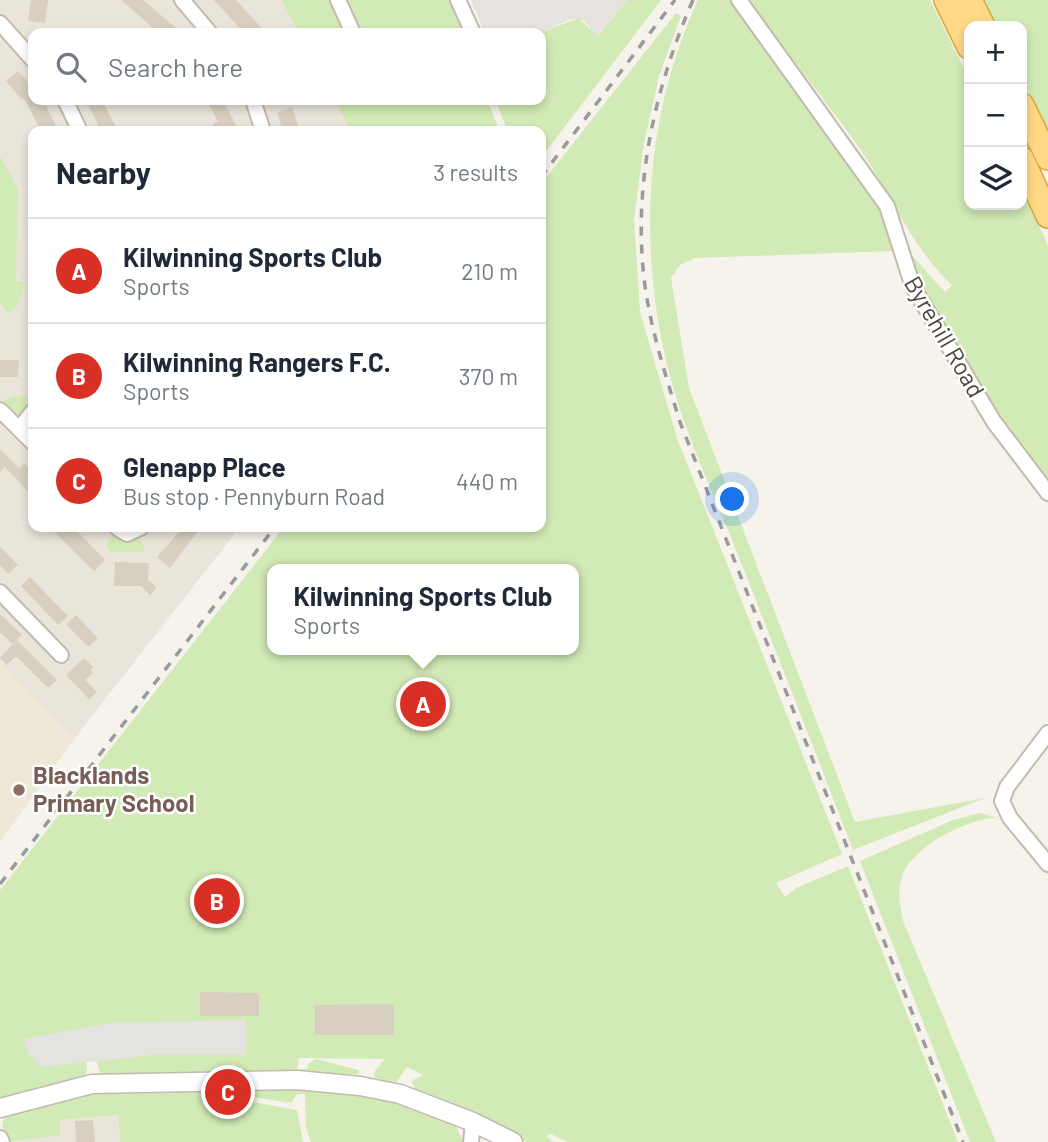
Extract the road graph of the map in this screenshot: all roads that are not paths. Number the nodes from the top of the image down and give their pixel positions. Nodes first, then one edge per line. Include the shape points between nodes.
1 (181, 0) edge
2 (338, 0) edge
3 (458, 0) edge
4 (739, 0) edge
5 (946, 0) edge
6 (970, 0) edge
7 (980, 21) edge
8 (0, 23) edge
9 (206, 28) edge
10 (351, 28) edge
11 (471, 28) edge
12 (964, 37) edge
13 (28, 54) edge
14 (67, 105) edge
15 (255, 105) edge
16 (1027, 115) edge
17 (78, 126) edge
18 (261, 126) edge
19 (1048, 158) edge
20 (1027, 170) edge
21 (1048, 216) edge
22 (0, 410) edge
23 (28, 417) edge
24 (19, 429) junction
25 (28, 438) edge
26 (1048, 494) edge
27 (0, 592) edge
28 (61, 654) dead end
29 (1048, 733) edge
30 (1048, 864) edge
31 (0, 1108) edge
32 (473, 1122) junction
33 (471, 1142) edge
34 (513, 1142) edge

1 - 9 street
2 - 10 street
3 - 11 street
4 - 26 street, Byrehill Road via 887,206 913,287 994,422
5 - 12 highway
6 - 7 highway
8 - 13 street
14 - 17 street
15 - 18 street
16 - 19 highway
20 - 21 highway
22 - 24 street
23 - 24 street
24 - 25 street
27 - 28 street
29 - 30 street via 1007,787 1002,801 1010,818
31 - 32 street via 92,1084 297,1080 400,1094
32 - 33 street
32 - 34 street

